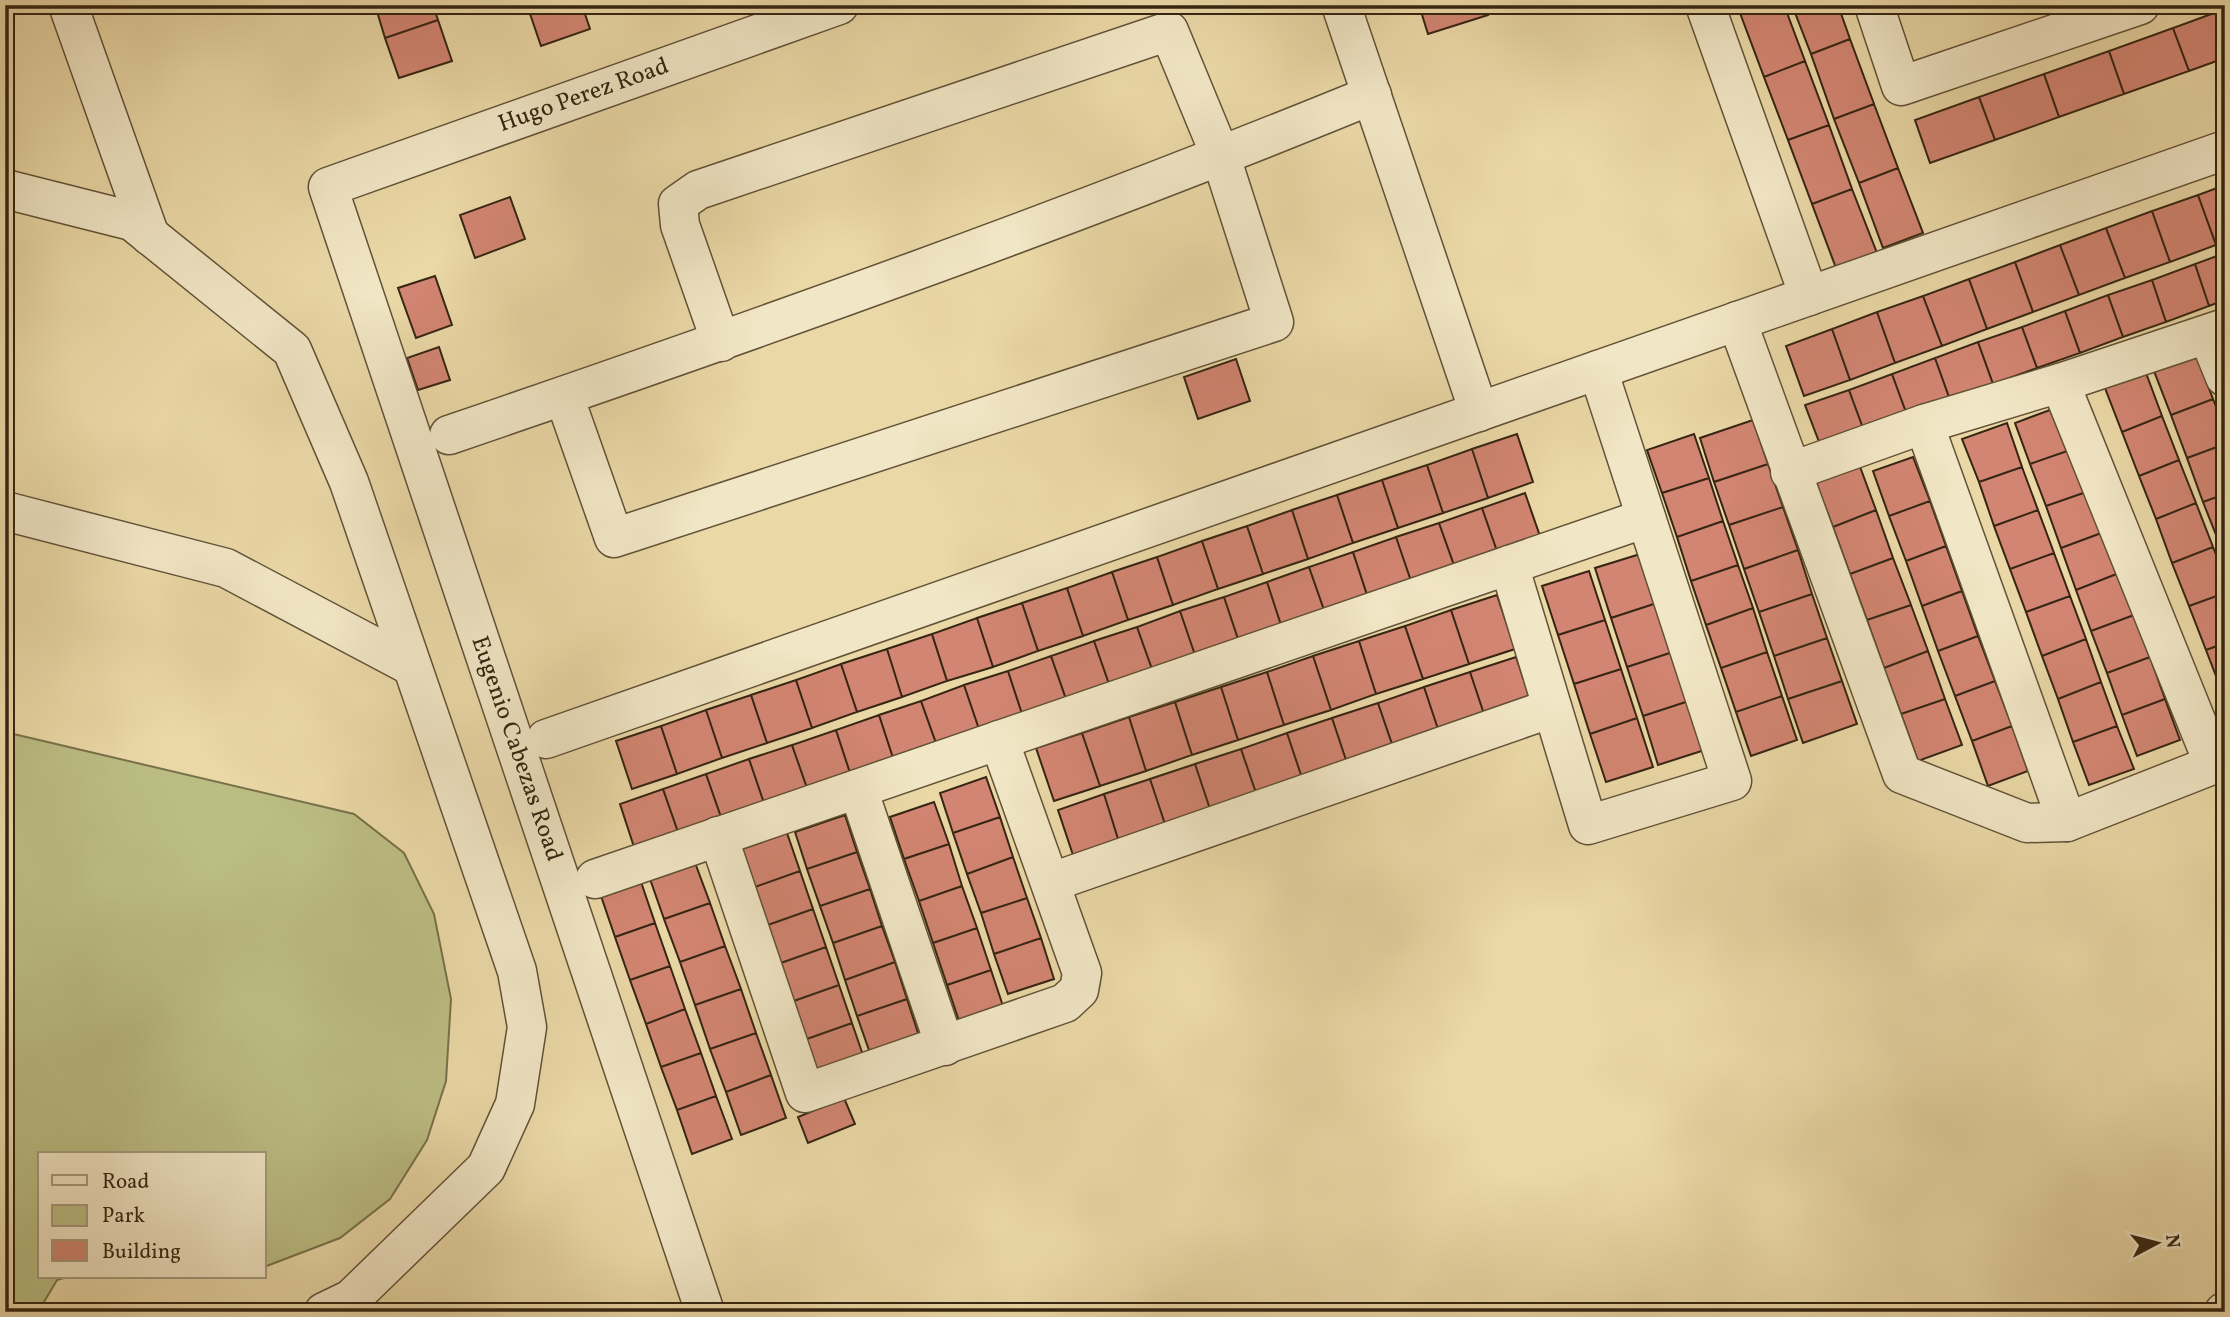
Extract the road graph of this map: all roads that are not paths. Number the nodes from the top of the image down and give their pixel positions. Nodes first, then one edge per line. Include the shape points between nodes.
1 (68, 5) edge
2 (839, 5) edge
3 (1341, 5) edge
4 (1705, 5) edge
5 (1874, 5) edge
6 (2140, 5) edge
7 (1372, 95) junction
8 (2225, 150) edge
9 (1221, 157) junction
10 (328, 187) joint
11 (5, 189) edge
12 (150, 236) junction
13 (1809, 296) junction
14 (1737, 321) junction
15 (2217, 332) edge
16 (721, 342) junction
17 (1598, 370) junction
18 (2225, 377) edge
19 (2060, 383) junction
20 (564, 396) junction
21 (1479, 412) junction
22 (1924, 424) junction
23 (449, 435) dead end
24 (1790, 472) junction
25 (5, 511) edge
26 (1646, 518) junction
27 (1510, 565) junction
28 (411, 666) junction
29 (1552, 708) junction
30 (546, 739) dead end
31 (999, 740) junction
32 (2219, 762) edge
33 (858, 789) junction
34 (2067, 822) junction
35 (718, 836) junction
36 (594, 879) dead end
37 (1052, 882) junction
38 (945, 1046) junction
39 (350, 1307) edge
40 (705, 1312) edge

1 - 12 street
2 - 10 street, Hugo Perez Road
3 - 7 street
4 - 13 street
5 - 6 street via 1901,86
7 - 9 street
7 - 21 street
8 - 13 street
9 - 16 street
9 - 16 street via 1169,31 698,190 678,204 680,225
9 - 20 street via 1274,322 614,538
10 - 40 street, Eugenio Cabezas Road
11 - 12 street via 132,221
12 - 28 street via 292,350 349,482
13 - 14 street
14 - 17 street
14 - 24 street
15 - 18 street
15 - 19 street
16 - 20 street
17 - 21 street
17 - 26 street
19 - 22 street
19 - 32 street
20 - 23 street
21 - 30 street
22 - 24 street
22 - 34 street
24 - 34 street via 1902,774 2027,823
25 - 28 street via 226,568
26 - 27 street
26 - 29 street via 1732,781 1588,825
27 - 29 street
27 - 31 street
28 - 39 street via 517,971 527,1027 515,1104 486,1168
29 - 37 street
31 - 33 street
31 - 37 street
32 - 34 street
33 - 35 street
33 - 38 street
35 - 36 street
35 - 38 street via 805,1093
37 - 38 street via 1082,973 1079,990 1065,1003

